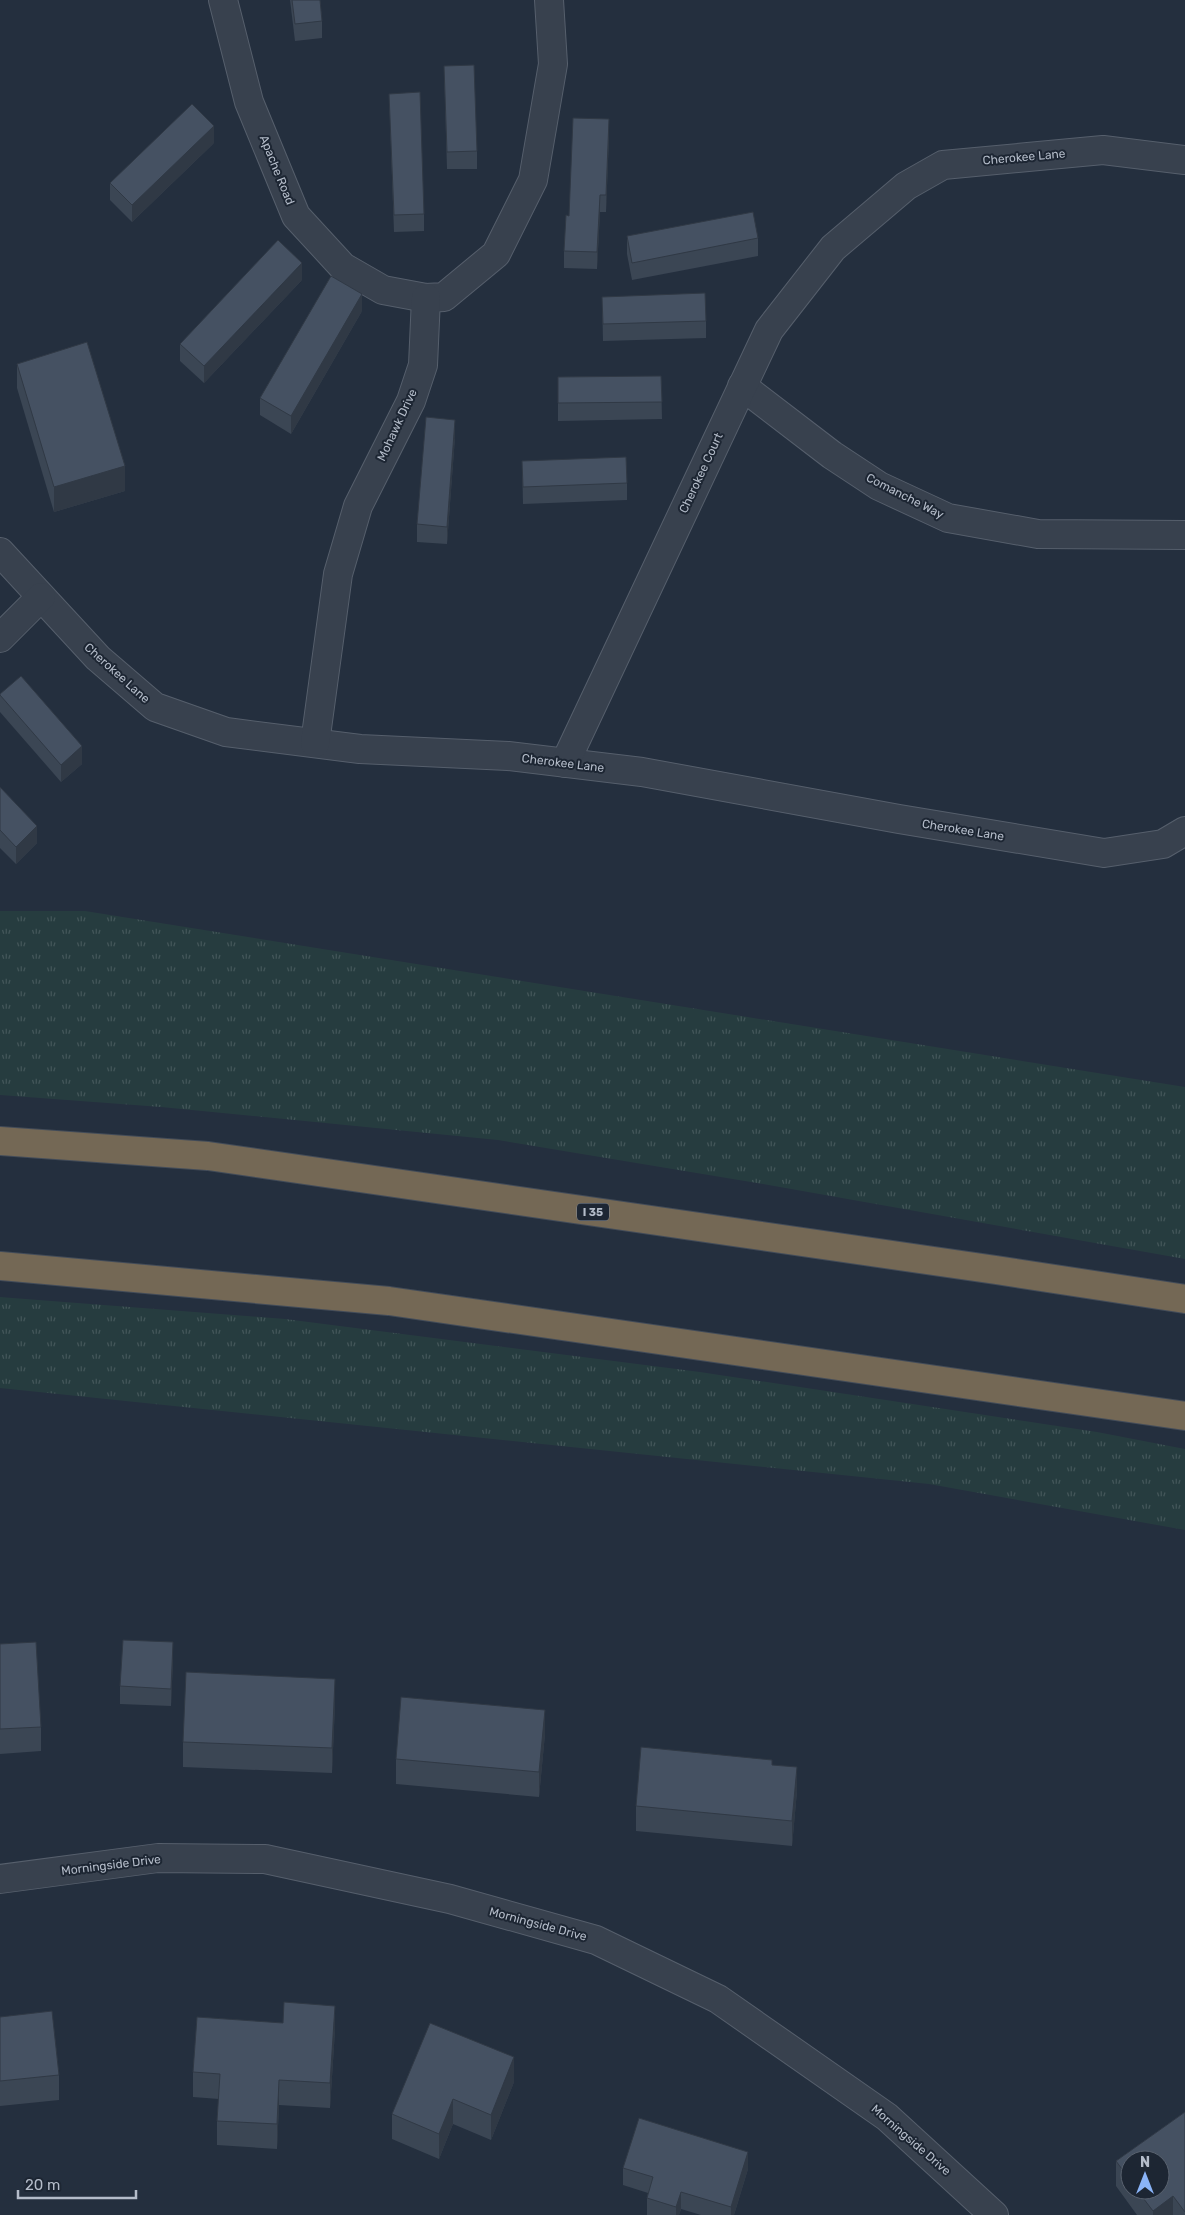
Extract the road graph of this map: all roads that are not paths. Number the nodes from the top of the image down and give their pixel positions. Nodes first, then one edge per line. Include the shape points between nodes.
1 (223, 0) edge
2 (548, 0) edge
3 (1185, 160) edge
4 (876, 211) joint
5 (426, 298) junction
6 (742, 386) junction
7 (1185, 535) edge
8 (0, 552) edge
9 (41, 597) junction
10 (0, 638) edge
11 (315, 743) junction
12 (565, 763) junction
13 (1185, 831) edge
14 (0, 1141) edge
15 (0, 1266) edge
16 (1185, 1299) edge
17 (1185, 1416) edge
18 (0, 1878) edge
19 (994, 2215) edge

1 - 5 street, Apache Road via 249,102 296,216 342,267 383,290
2 - 5 street via 553,64 533,180 496,254 444,298
3 - 4 street, Cherokee Lane via 1103,150 944,165 906,186
4 - 6 street, Cherokee Court via 833,248 769,330
5 - 11 street, Mohawk Drive via 423,365 411,401 358,506 338,574
6 - 7 street, Comanche Way via 832,455 879,486 948,518 1038,534
6 - 12 street, Cherokee Court
8 - 9 street, Cherokee Lane
9 - 10 street
9 - 11 street, Cherokee Lane via 98,658 155,707 226,732
11 - 12 street, Cherokee Lane
12 - 13 street, Cherokee Lane via 642,772 1104,853 1163,844
14 - 16 highway, I 35 via 208,1156
15 - 17 highway via 389,1301
18 - 19 street, Morningside Drive via 158,1858 265,1859 450,1899 596,1940 718,2000 887,2117

